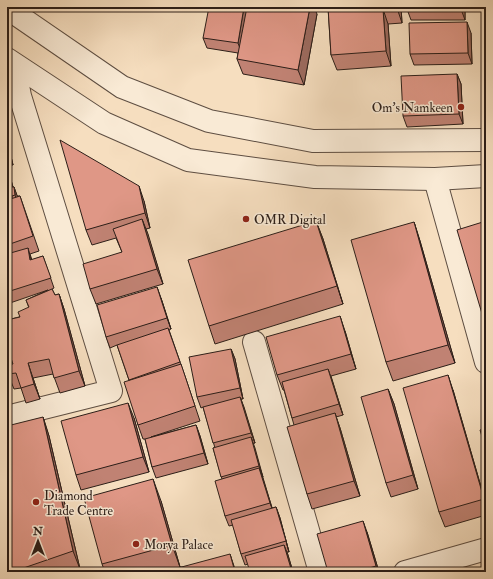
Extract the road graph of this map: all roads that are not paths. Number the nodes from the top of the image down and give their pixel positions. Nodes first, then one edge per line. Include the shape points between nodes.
1 (7, 8) edge
2 (11, 62) edge
3 (486, 140) edge
4 (486, 176) edge
5 (435, 179) junction
6 (254, 342) dead end
7 (486, 362) edge
8 (7, 417) edge
9 (486, 549) edge
10 (320, 572) edge
11 (405, 572) edge

1 - 3 street via 122,87 209,121 313,141
2 - 5 street via 104,123 188,160 315,177
2 - 8 street via 111,391
4 - 5 street
5 - 7 street
6 - 10 street
9 - 11 street

